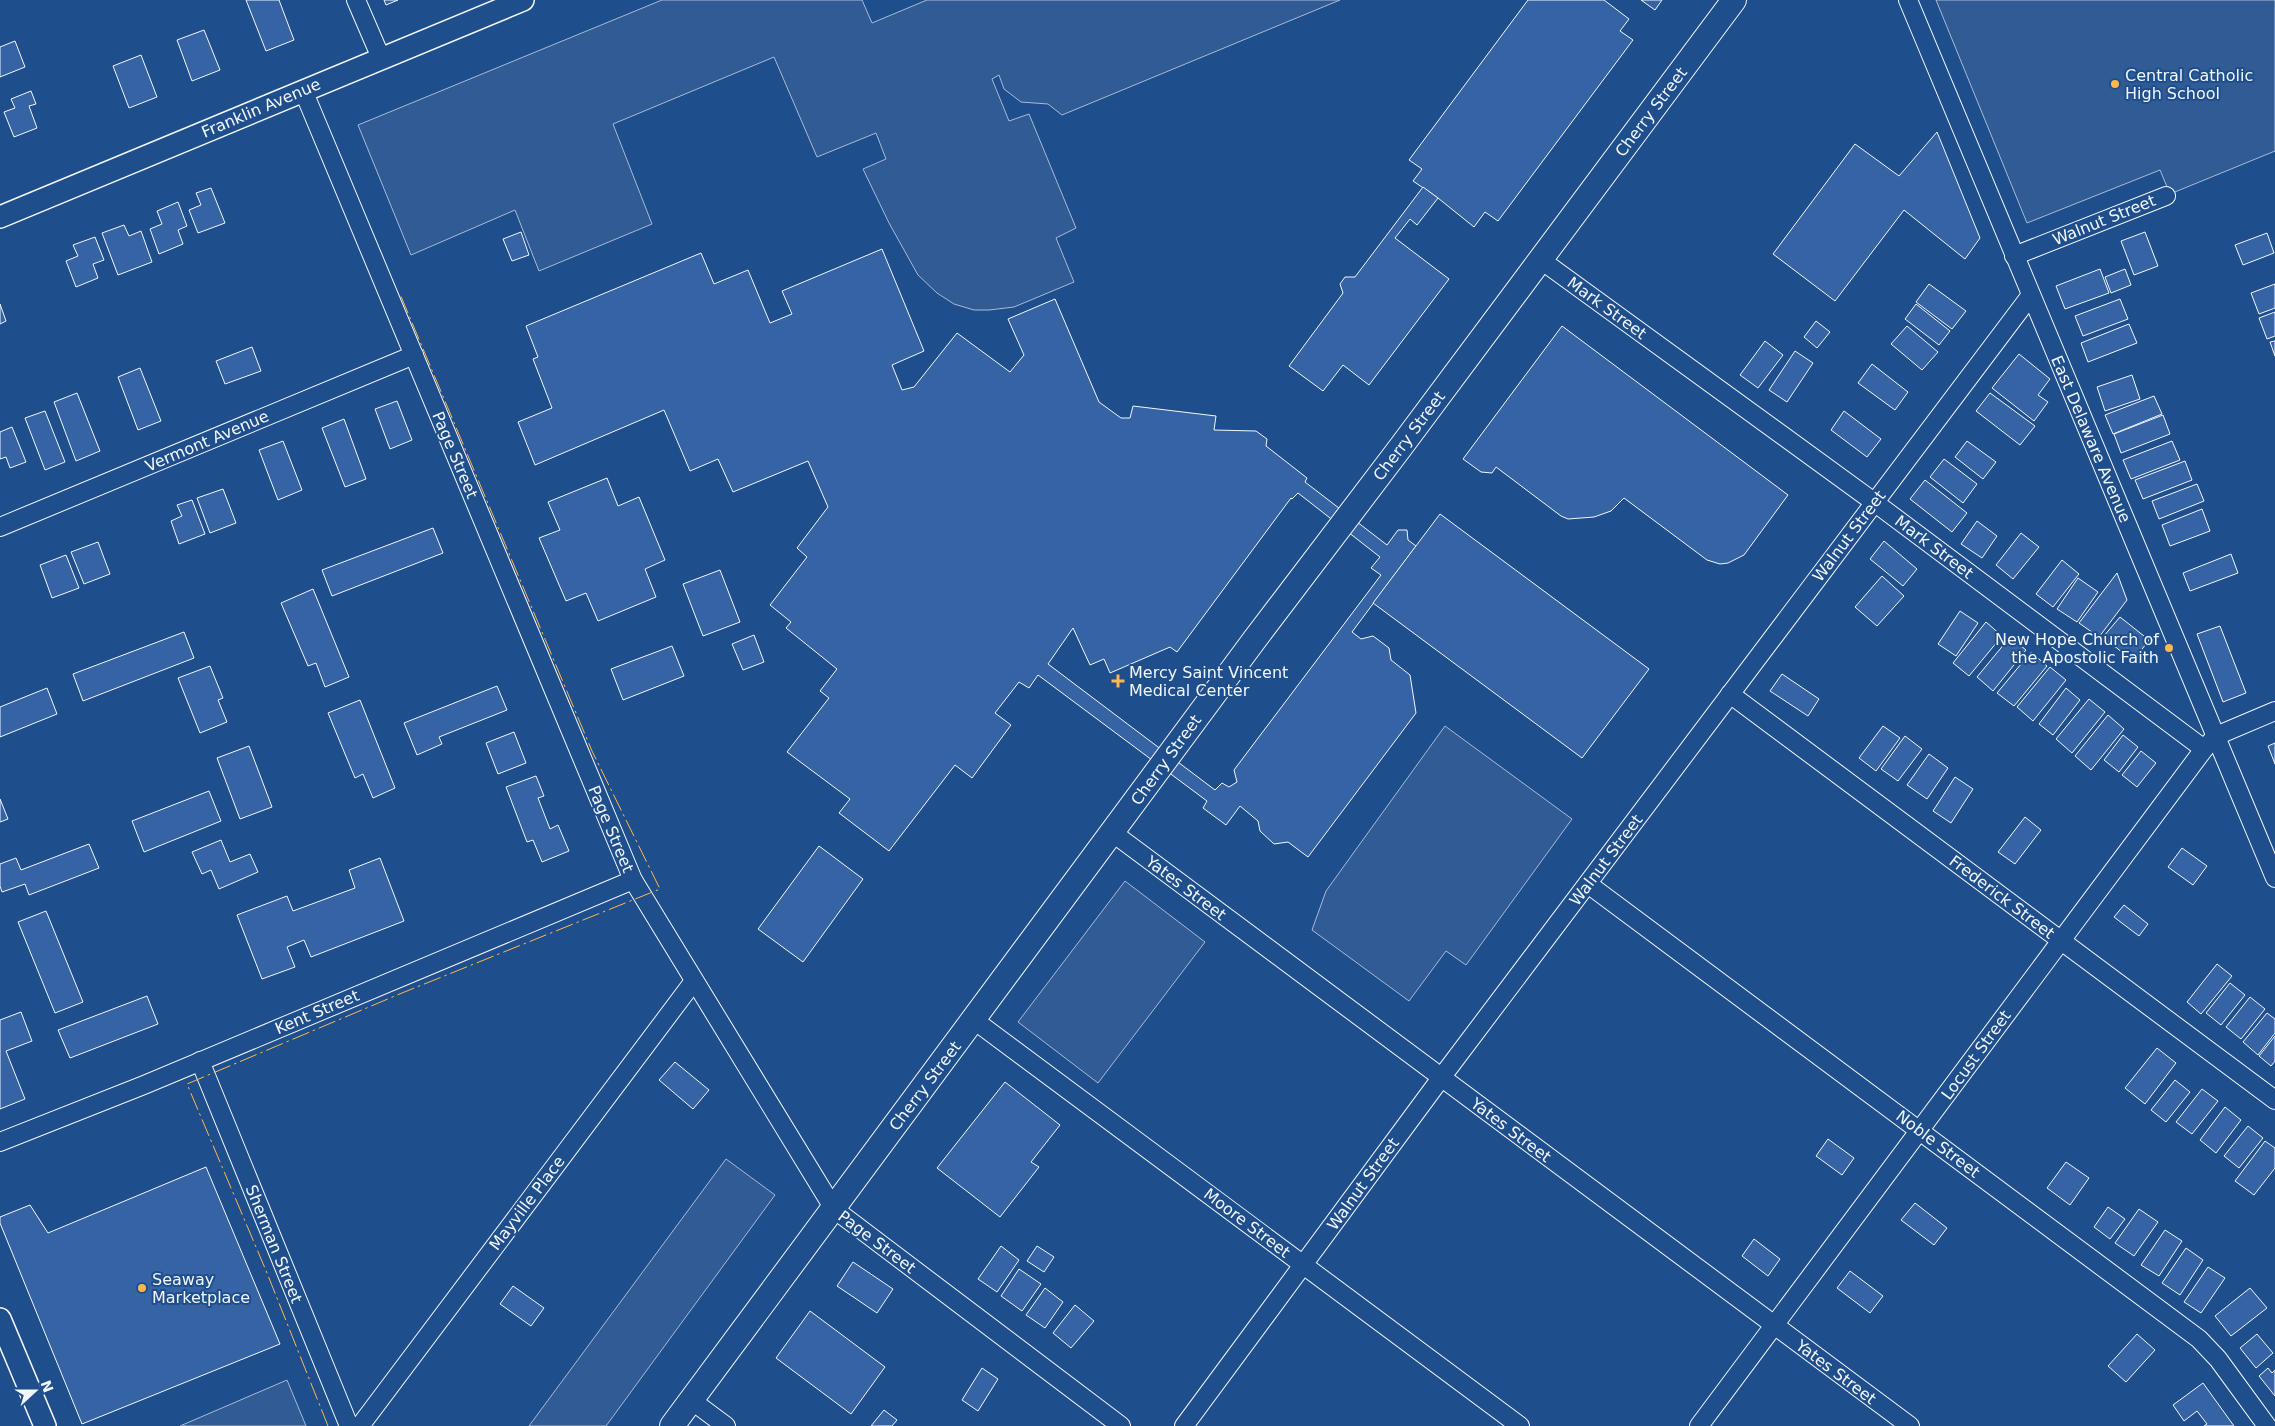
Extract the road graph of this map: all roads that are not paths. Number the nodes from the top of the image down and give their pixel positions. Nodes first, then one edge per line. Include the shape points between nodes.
1 (356, 0) edge
2 (523, 0) edge
3 (1734, 0) edge
4 (1908, 0) edge
5 (381, 58) junction
6 (303, 90) junction
7 (2166, 196) dead end
8 (0, 217) edge
9 (2014, 256) junction
10 (1541, 260) junction
11 (2031, 295) junction
12 (414, 355) junction
13 (1874, 502) junction
14 (0, 527) edge
15 (1730, 694) junction
16 (2275, 711) edge
17 (2210, 743) junction
18 (1113, 833) junction
19 (2275, 878) edge
20 (633, 880) junction
21 (1588, 884) junction
22 (2060, 940) junction
23 (694, 981) junction
24 (974, 1020) junction
25 (200, 1061) junction
26 (1441, 1078) junction
27 (2275, 1100) edge
28 (1920, 1131) junction
29 (0, 1142) edge
30 (834, 1209) junction
31 (1304, 1265) junction
32 (1, 1324) edge
33 (1774, 1325) junction
34 (691, 1400) junction
35 (45, 1426) edge
36 (349, 1426) edge
37 (360, 1426) edge
38 (672, 1426) edge
39 (726, 1426) edge
40 (1121, 1426) edge
41 (1184, 1426) edge
42 (1520, 1426) edge
43 (1699, 1426) edge
44 (1910, 1426) edge
45 (2267, 1426) edge

1 - 5 street
2 - 5 street, Franklin Avenue
3 - 10 main road, Cherry Street
4 - 9 street, East Delaware Avenue
5 - 6 street, Franklin Avenue
6 - 8 street, Franklin Avenue
6 - 12 street, Page Street
7 - 9 street, Walnut Street
9 - 11 street, East Delaware Avenue
10 - 13 street, Mark Street
10 - 18 main road, Cherry Street
11 - 13 street, Walnut Street
11 - 17 street, East Delaware Avenue
12 - 14 street, Vermont Avenue
12 - 20 street, Page Street
13 - 15 street, Walnut Street
13 - 17 street, Mark Street
15 - 21 street, Walnut Street
15 - 22 street, Frederick Street
16 - 17 street
17 - 19 street, East Delaware Avenue
17 - 22 street, Locust Street
18 - 24 main road, Cherry Street
18 - 26 street, Yates Street
20 - 23 street, Page Street
20 - 25 street, Kent Street
21 - 26 street, Walnut Street
21 - 28 street, Noble Street
22 - 27 street, Frederick Street
22 - 28 street, Locust Street
23 - 30 street, Page Street
23 - 37 street, Mayville Place
24 - 30 main road, Cherry Street
24 - 31 street, Moore Street
25 - 29 street, Kent Street
25 - 36 street, Sherman Street
26 - 31 street, Walnut Street
26 - 33 street, Yates Street
28 - 33 street, Locust Street
28 - 45 street, Noble Street via 2199,1339 2218,1359
30 - 34 main road, Cherry Street
30 - 40 street, Page Street
31 - 41 street, Walnut Street
31 - 42 street, Moore Street
32 - 35 street
33 - 43 street, Locust Street
33 - 44 street, Yates Street
34 - 38 main road, Cherry Street
34 - 39 street

